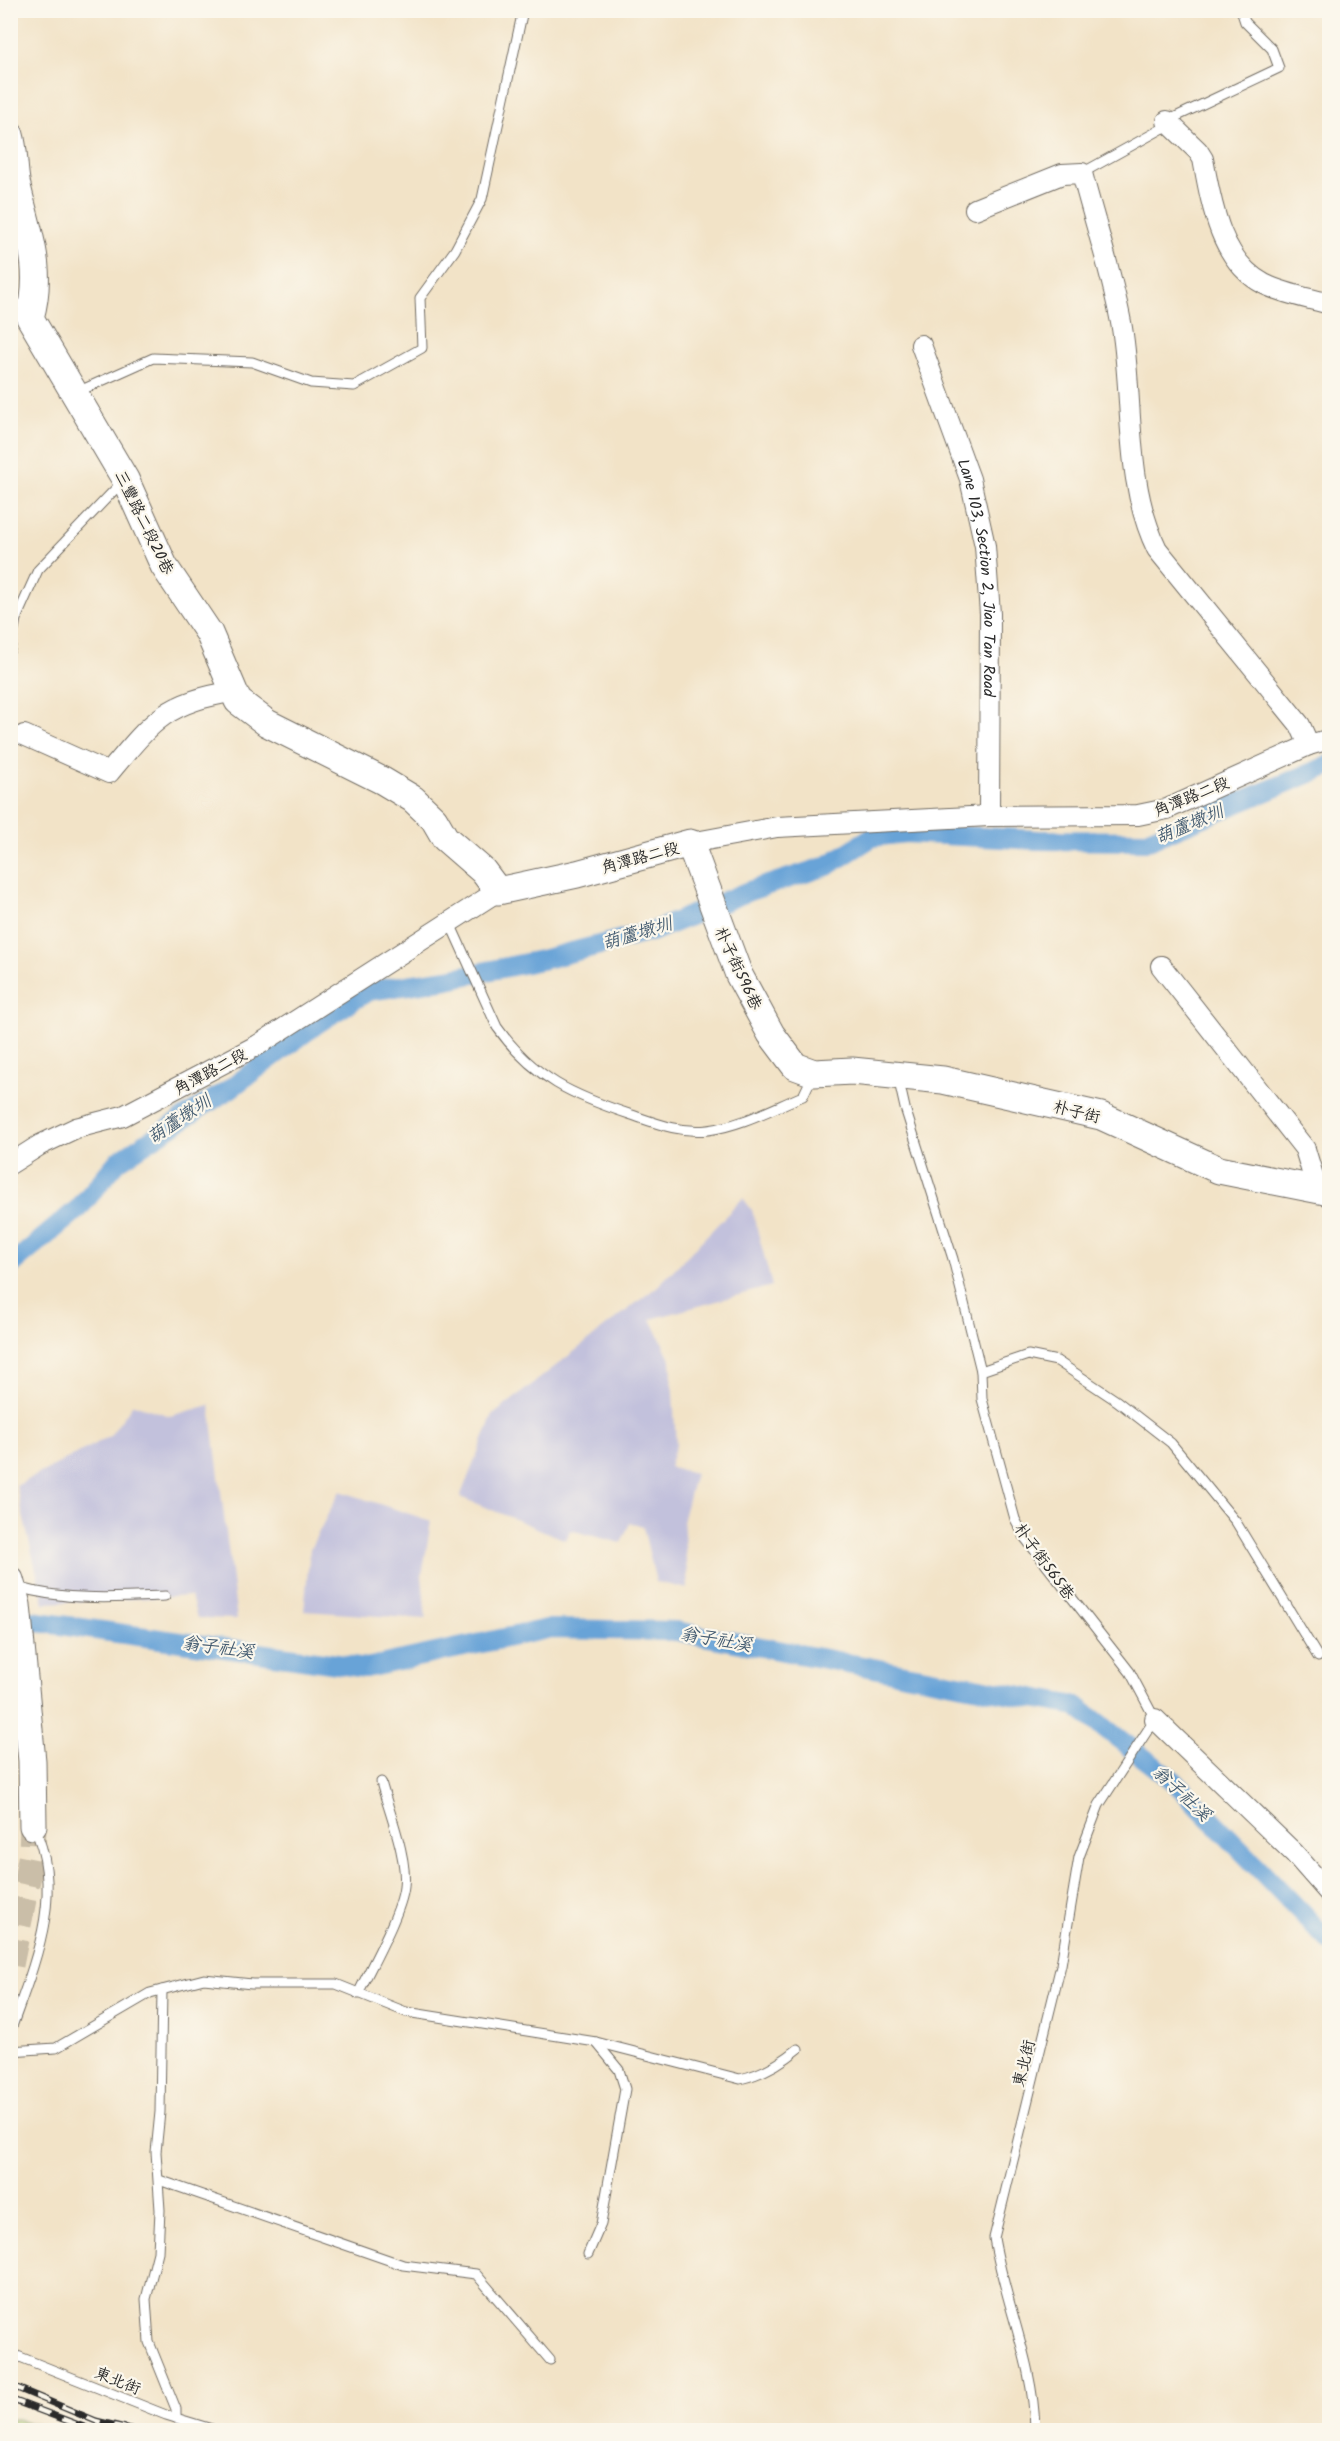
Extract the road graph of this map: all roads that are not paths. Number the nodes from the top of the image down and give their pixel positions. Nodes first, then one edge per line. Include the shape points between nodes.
1 (523, 10) edge
2 (1241, 10) edge
3 (1167, 121) junction
4 (10, 135) edge
5 (1082, 173) junction
6 (975, 209) dead end
7 (22, 304) edge
8 (1329, 304) edge
9 (921, 345) dead end
10 (75, 393) junction
11 (125, 479) junction
12 (10, 650) edge
13 (232, 692) junction
14 (24, 735) dead end
15 (1329, 739) edge
16 (1309, 745) junction
17 (989, 816) junction
18 (690, 843) junction
19 (498, 891) junction
20 (449, 921) junction
21 (1161, 966) dead end
22 (814, 1073) junction
23 (898, 1075) junction
24 (10, 1164) edge
25 (1323, 1191) edge
26 (981, 1371) junction
27 (13, 1590) edge
28 (165, 1596) dead end
29 (1318, 1657) dead end
30 (1151, 1722) junction
31 (381, 1782) dead end
32 (33, 1826) joint
33 (1329, 1893) edge
34 (162, 1990) junction
35 (358, 1994) junction
36 (10, 2032) edge
37 (596, 2042) junction
38 (798, 2049) dead end
39 (10, 2051) edge
40 (159, 2180) junction
41 (588, 2254) dead end
42 (10, 2353) edge
43 (550, 2360) dead end
44 (176, 2418) junction
45 (215, 2430) edge
46 (1035, 2430) edge

1 - 10 lane via 482,199 455,250 420,298 422,348 354,386 311,383 252,362 153,358
2 - 3 lane via 1245,22 1272,49 1279,68
3 - 5 lane via 1167,126
3 - 8 street via 1203,159 1220,231 1253,277 1273,288
4 - 7 street, 三豐路二段20巷 via 16,183 36,253
5 - 6 street via 1062,174
5 - 16 street via 1122,328 1144,522 1157,549 1300,725
7 - 10 street, 三豐路二段20巷
9 - 17 street, Lane 103, Section 2, Jiao Tan Road via 969,479 985,546 990,614
10 - 11 street, 三豐路二段20巷
11 - 12 lane via 38,570 16,619
11 - 13 street, 三豐路二段20巷 via 164,566 209,633
13 - 14 street via 206,696 171,709 149,725 109,773
13 - 19 street, 三豐路二段20巷 via 267,723 413,800
15 - 16 street, 角潭路二段
16 - 17 street, 角潭路二段 via 1152,812 1120,817
17 - 18 street, 角潭路二段 via 777,827
18 - 19 street, 角潭路二段
18 - 22 street, 朴子街596巷 via 739,975 771,1034 795,1066
19 - 20 street, 角潭路二段
20 - 22 lane via 507,1041 547,1078 581,1098 670,1129 709,1130 740,1122 803,1096
20 - 24 street, 角潭路二段 via 258,1046 123,1116 75,1128
21 - 25 street via 1305,1149
22 - 23 street, 朴子街
23 - 25 street, 朴子街 via 943,1080 1101,1116 1219,1170
23 - 26 lane, 朴子街565巷 via 953,1259
26 - 29 lane via 1028,1354 1057,1361 1171,1443 1236,1522
26 - 30 lane, 朴子街565巷 via 982,1399 1014,1519 1130,1671
27 - 28 lane via 107,1598
27 - 32 street via 32,1761
30 - 33 street, 朴子街565巷 via 1294,1852
30 - 46 lane, 東北街 via 1099,1805 1079,1857 1059,1976 994,2238 1027,2363
31 - 35 lane via 404,1870 404,1888
32 - 36 lane via 44,1848 48,1902 40,1947
34 - 35 lane via 204,1979 336,1984
34 - 39 lane via 150,1993 56,2048
34 - 40 lane via 156,2152
35 - 37 lane via 406,2013
37 - 38 lane via 740,2079 766,2071
37 - 41 lane via 619,2070 625,2089 601,2224
40 - 43 lane via 404,2265 477,2274
40 - 44 lane via 158,2252 146,2299 149,2342 176,2409
42 - 44 lane, 東北街
44 - 45 lane, 東北街

